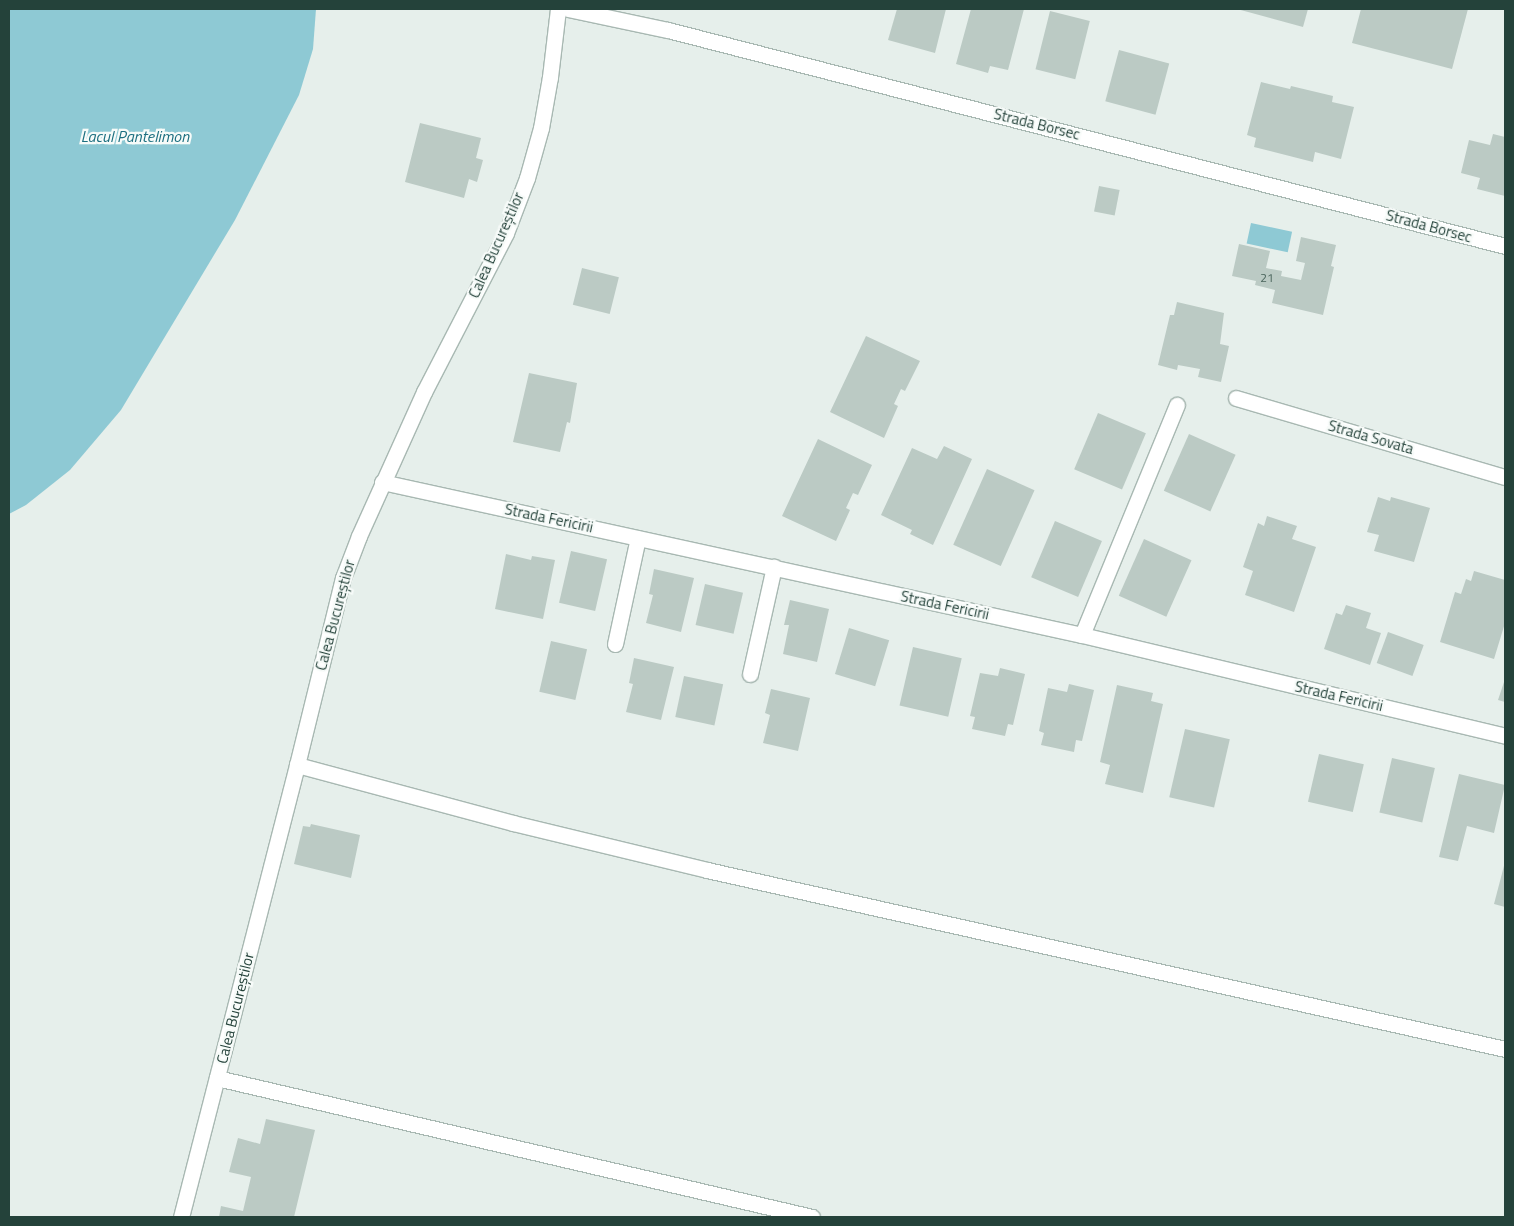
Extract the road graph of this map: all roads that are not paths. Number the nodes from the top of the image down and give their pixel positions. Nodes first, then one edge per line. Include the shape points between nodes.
1 (558, 9) edge
2 (568, 9) edge
3 (1505, 246) edge
4 (1236, 398) dead end
5 (1177, 406) dead end
6 (1505, 476) edge
7 (382, 482) junction
8 (638, 538) junction
9 (774, 567) junction
10 (1082, 635) junction
11 (615, 644) dead end
12 (750, 674) dead end
13 (1505, 736) edge
14 (297, 766) junction
15 (1505, 1049) edge
16 (217, 1078) junction
17 (804, 1216) edge
18 (181, 1217) edge

1 - 7 street, Calea Bucureștilor via 541,128 506,233 424,392
2 - 3 street, Strada Borsec via 668,30
4 - 6 street, Strada Sovata
5 - 10 street
7 - 8 street, Strada Fericirii
7 - 14 street, Calea Bucureștilor via 343,578
8 - 9 street, Strada Fericirii
8 - 11 street
9 - 10 street, Strada Fericirii
9 - 12 street
10 - 13 street, Strada Fericirii
14 - 15 street via 707,870
14 - 16 street, Calea Bucureștilor
16 - 17 street
16 - 18 street, Calea Bucureștilor

